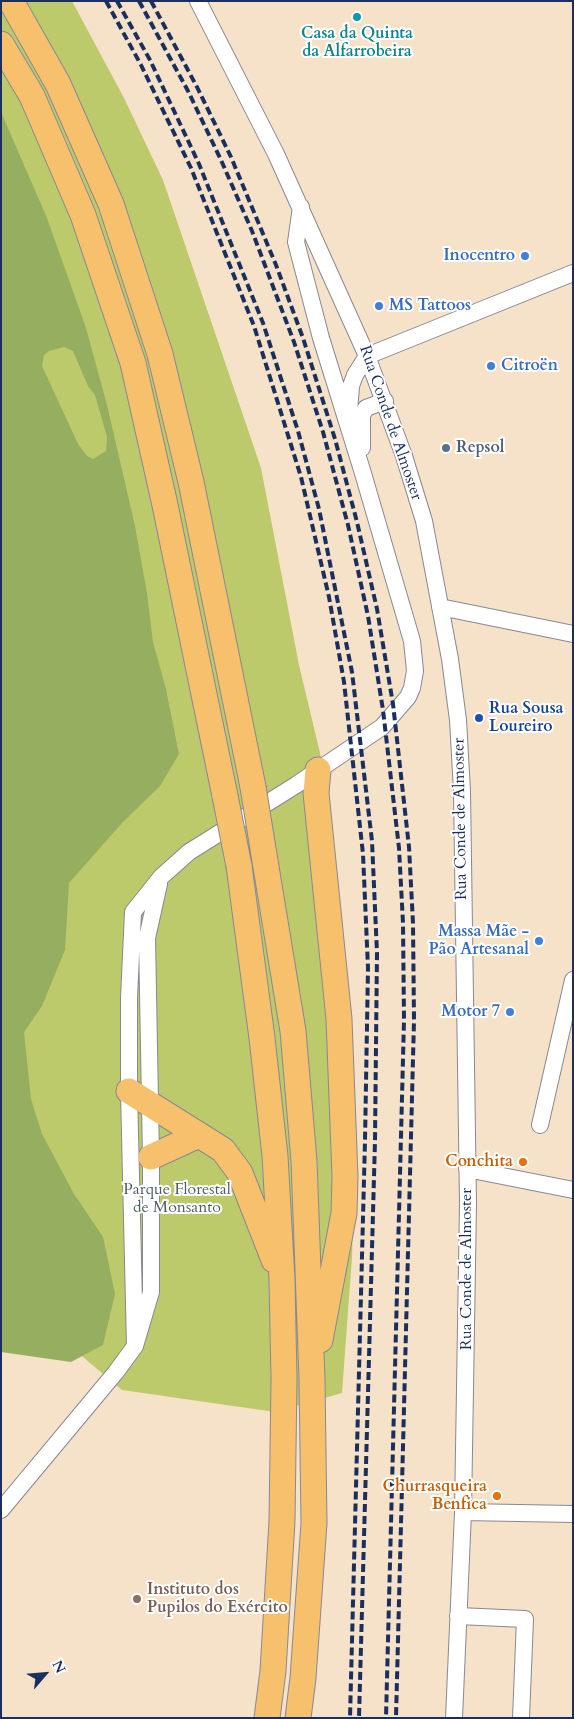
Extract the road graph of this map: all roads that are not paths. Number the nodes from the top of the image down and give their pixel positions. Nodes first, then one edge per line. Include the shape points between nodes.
1 (11, 1) edge
2 (198, 1) edge
3 (1, 44) edge
4 (301, 207) junction
5 (573, 273) edge
6 (368, 356) junction
7 (385, 401) junction
8 (349, 425) junction
9 (362, 470) junction
10 (440, 607) junction
11 (568, 631) edge
12 (318, 770) junction
13 (161, 877) junction
14 (573, 980) edge
15 (129, 1090) junction
16 (150, 1104) junction
17 (540, 1125) dead end
18 (199, 1135) junction
19 (152, 1157) junction
20 (467, 1169) junction
21 (573, 1190) edge
22 (282, 1280) junction
23 (135, 1346) junction
24 (312, 1380) junction
25 (1, 1510) edge
26 (463, 1512) junction
27 (573, 1514) edge
28 (458, 1616) junction
29 (267, 1718) edge
30 (298, 1718) edge
31 (454, 1718) edge
32 (521, 1718) edge

1 - 24 highway, bridge via 58,84 111,204 160,354 191,482 252,787 293,1031 304,1161
2 - 4 street, Rua Conde de Almoster
3 - 22 highway, bridge via 32,96 83,216 133,363 239,866 275,1156
4 - 6 street, Rua Conde de Almoster
4 - 8 street via 296,242 321,338
5 - 6 street
6 - 7 street, Rua Conde de Almoster
6 - 8 street via 351,386
7 - 9 street via 366,408 362,415
7 - 10 street, Rua Conde de Almoster via 424,521
8 - 9 street
9 - 12 street via 412,642 415,672 408,697 382,726
10 - 11 street
10 - 20 street, Rua Conde de Almoster via 458,720 462,782
12 - 13 street via 189,852
12 - 24 highway via 316,794 339,1020 344,1213
13 - 15 street via 133,912
13 - 16 street via 147,938
14 - 17 street
15 - 16 highway
15 - 23 street
16 - 18 highway
16 - 19 street
18 - 19 highway
18 - 22 highway via 223,1150 240,1173
19 - 23 street via 151,1292
20 - 21 street
20 - 26 street, Rua Conde de Almoster
22 - 29 highway via 282,1521
23 - 25 street
24 - 30 highway via 314,1524 304,1678
26 - 27 street
26 - 28 street, Rua Conde de Almoster
28 - 31 street, Rua Conde de Almoster
28 - 32 street via 525,1619

